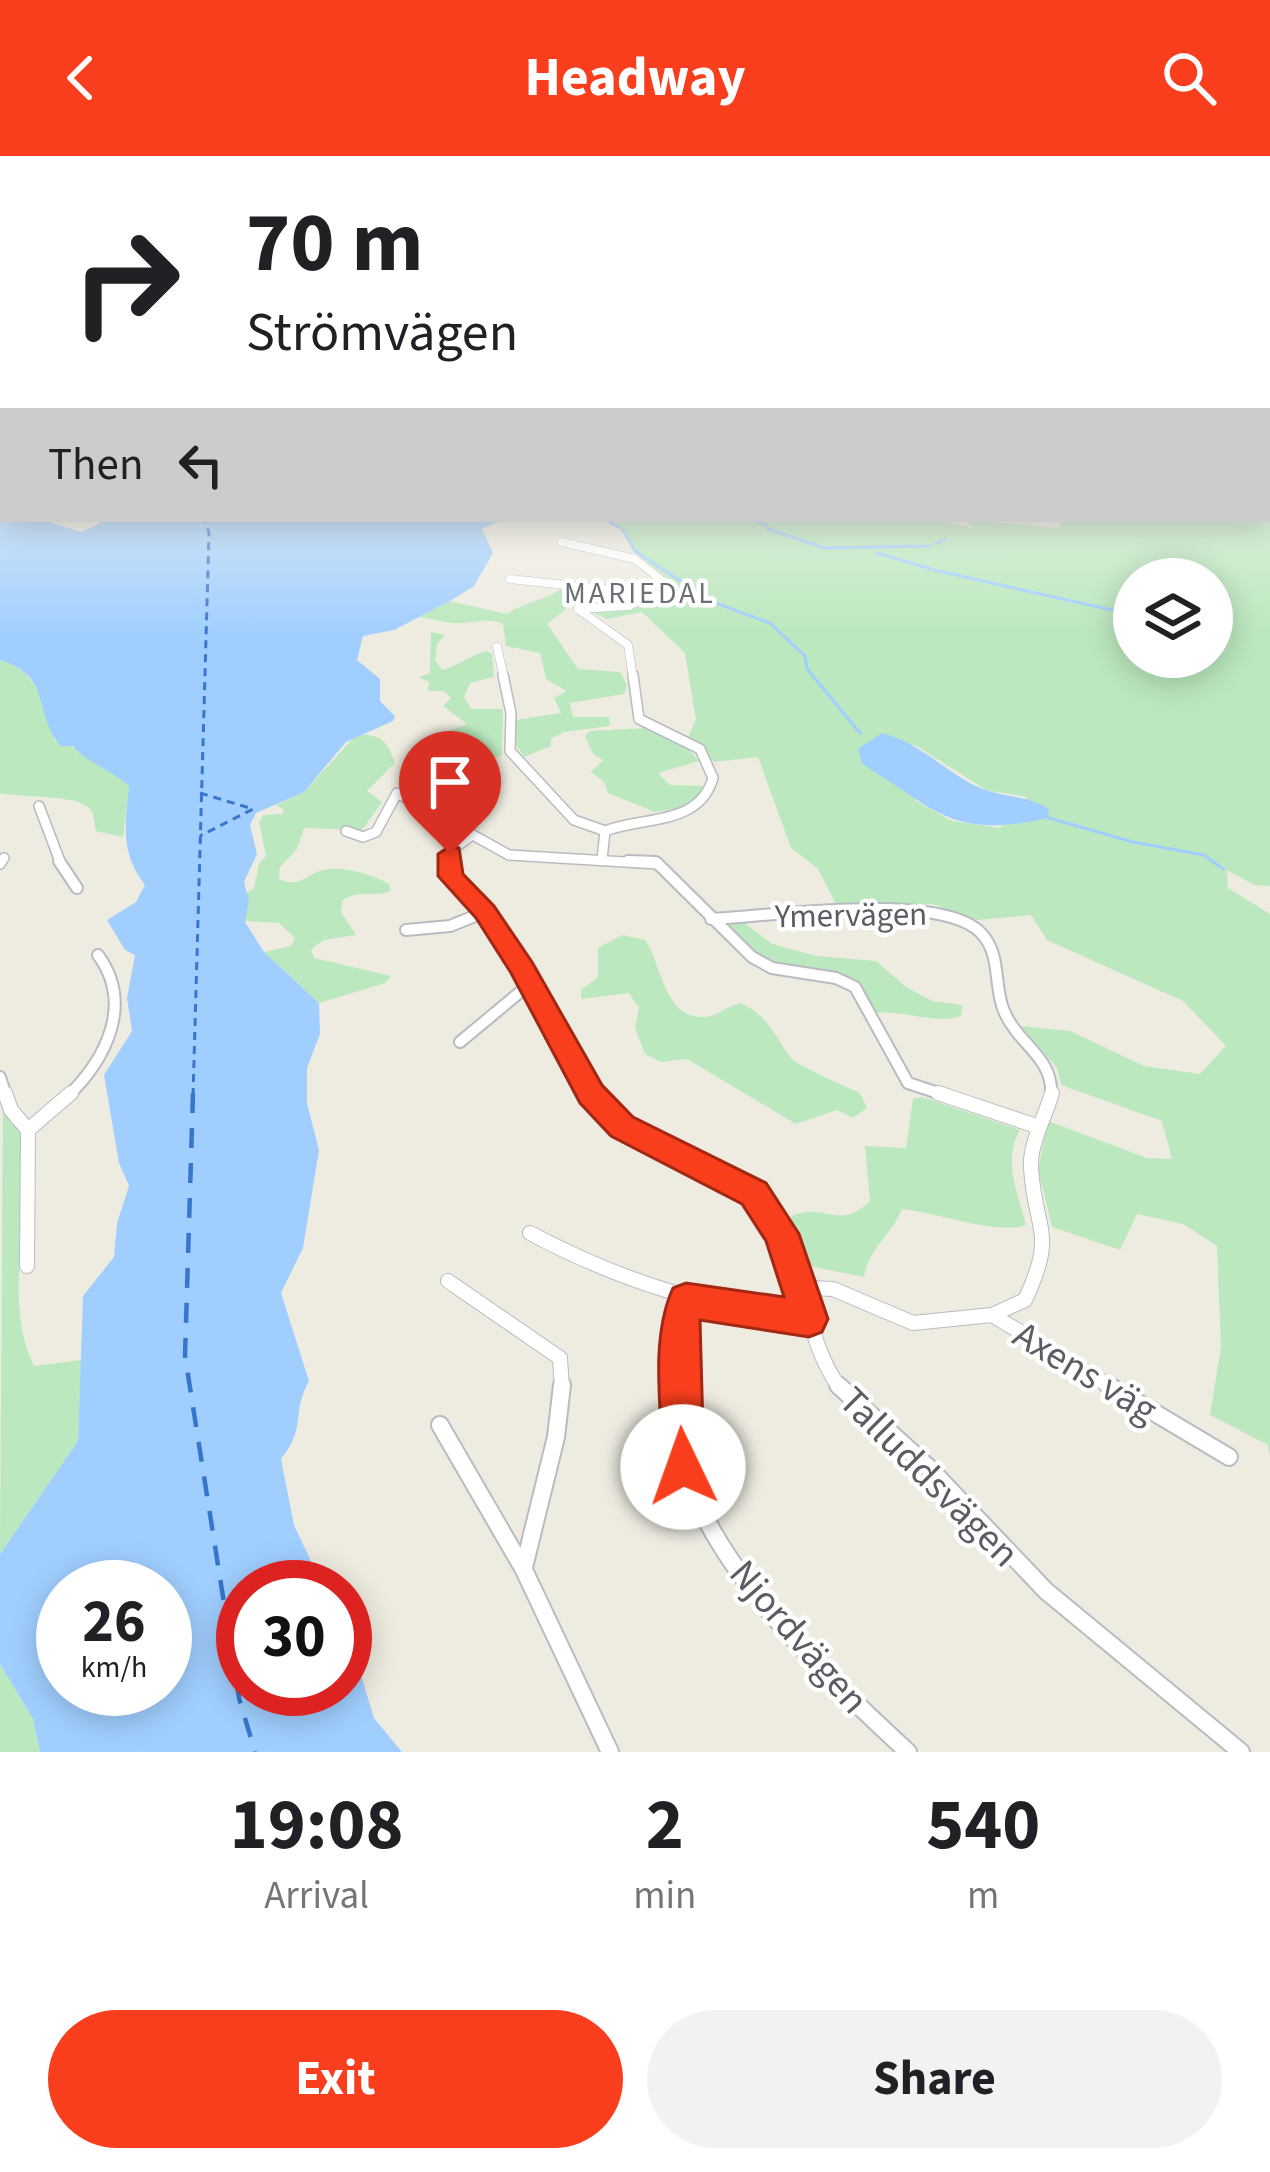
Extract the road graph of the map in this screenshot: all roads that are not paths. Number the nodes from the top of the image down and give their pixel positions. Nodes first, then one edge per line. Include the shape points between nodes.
1 (562, 542) dead end
2 (510, 579) dead end
3 (604, 589) junction
4 (497, 647) dead end
5 (382, 790) dead end
6 (397, 793) junction
7 (39, 806) dead end
8 (346, 831) dead end
9 (605, 831) junction
10 (472, 836) junction
11 (602, 859) junction
12 (77, 888) dead end
13 (485, 912) junction
14 (711, 919) junction
15 (406, 930) dead end
16 (98, 955) dead end
17 (531, 983) junction
18 (460, 1042) dead end
19 (0, 1077) edge
20 (1040, 1127) junction
21 (28, 1130) junction
22 (530, 1233) dead end
23 (28, 1266) dead end
24 (448, 1281) dead end
25 (803, 1295) junction
26 (686, 1300) junction
27 (992, 1315) junction
28 (809, 1319) junction
29 (440, 1425) dead end
30 (1229, 1457) dead end
31 (524, 1570) junction
32 (610, 1752) edge
33 (908, 1752) edge
34 (1241, 1752) edge

1 - 3 street via 638,560 664,579 658,588
2 - 3 street
3 - 9 street via 598,593 629,606 578,609 628,645 639,719 700,749 713,778 706,800 690,812
4 - 9 street via 512,754 574,820
5 - 6 street
6 - 8 street via 376,832
6 - 10 street
7 - 12 street via 52,851
9 - 11 street
10 - 11 street via 516,857
10 - 13 street, Talluddsvägen via 452,850 448,872
11 - 14 street via 656,862
13 - 15 street
13 - 17 street, Talluddsvägen
14 - 20 street via 762,964 855,987 908,1083
14 - 20 street, Ymervägen via 920,908 972,925 993,951 1007,1018 1052,1073
16 - 21 street via 109,967 118,1012 106,1046 89,1077
17 - 18 street
17 - 25 street, Talluddsvägen via 577,1074 611,1117 761,1201
19 - 21 street
20 - 27 street, Ymervägen via 1030,1164 1043,1262 1025,1300
21 - 23 street
22 - 26 street via 620,1281
24 - 31 street via 560,1358 557,1434 529,1522
25 - 27 street, Axens väg via 826,1287 922,1324
25 - 28 street, Talluddsvägen
26 - 28 street
26 - 33 street, Njordvägen via 679,1330 681,1458 716,1536 755,1595
27 - 30 street, Axens väg
28 - 34 street, Talluddsvägen via 826,1368 847,1397 930,1469 1046,1591
29 - 31 street
31 - 32 street

